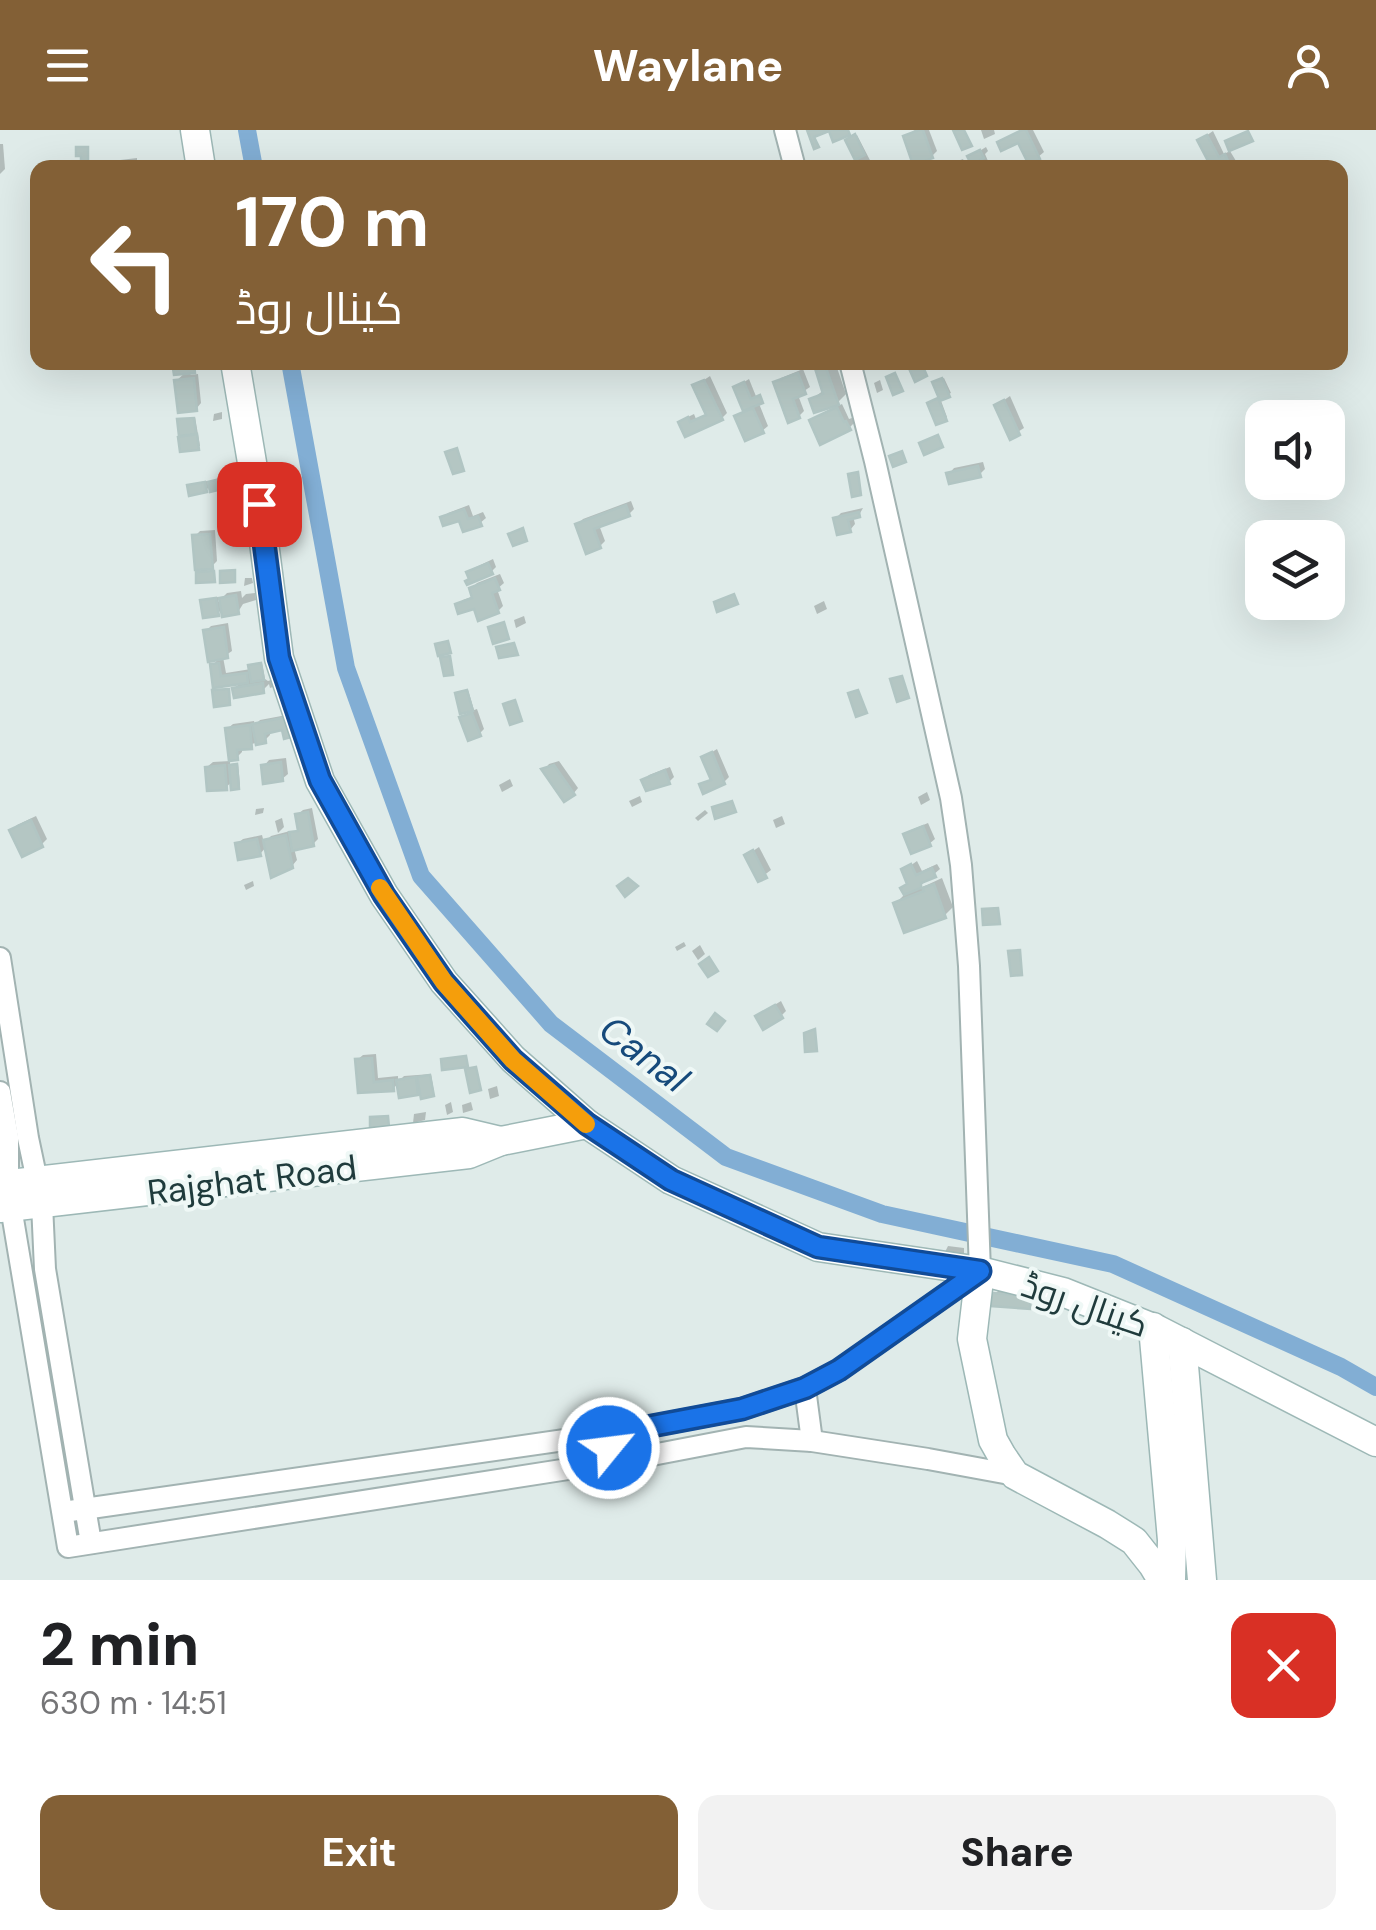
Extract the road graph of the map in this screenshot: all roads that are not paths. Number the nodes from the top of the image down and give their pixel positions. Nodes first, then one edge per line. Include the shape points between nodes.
1 (195, 130) edge
2 (784, 130) edge
3 (200, 160) edge
4 (793, 160) edge
5 (236, 370) edge
6 (852, 370) edge
7 (0, 958) edge
8 (7, 1086) edge
9 (587, 1124) junction
10 (40, 1193) junction
11 (5, 1196) edge
12 (980, 1262) junction
13 (1152, 1328) junction
14 (1182, 1342) junction
15 (64, 1383) junction
16 (805, 1388) junction
17 (42, 1389) junction
18 (742, 1409) junction
19 (620, 1432) junction
20 (746, 1437) junction
21 (812, 1441) junction
22 (1376, 1442) edge
23 (626, 1460) junction
24 (1016, 1475) junction
25 (85, 1509) junction
26 (63, 1512) junction
27 (91, 1543) junction
28 (1162, 1580) edge
29 (1171, 1580) edge
30 (1202, 1580) edge

1 - 3 street
2 - 4 street
5 - 9 street, کینال روڈ via 279,658 320,780 384,895 444,982 513,1060
6 - 12 street via 961,865
7 - 8 street
8 - 10 street
8 - 11 street
9 - 10 street, Rajghat Road via 501,1141 463,1132
9 - 12 street, کینال روڈ via 671,1180 818,1247
10 - 11 street, Rajghat Road
10 - 15 street
11 - 17 street
12 - 13 street, کینال روڈ
12 - 16 street via 839,1370
12 - 24 street via 972,1339 993,1440
13 - 14 street, کینال روڈ
13 - 29 street
14 - 22 street, کینال روڈ
14 - 30 street
15 - 17 street
15 - 25 street
16 - 18 street
16 - 21 street
17 - 26 street
18 - 19 street
18 - 20 street
19 - 23 street via 609,1448
19 - 25 street
20 - 21 street
20 - 23 street
21 - 24 street
23 - 27 street
24 - 28 street via 1134,1541
25 - 26 street
25 - 27 street
26 - 27 street via 68,1547

